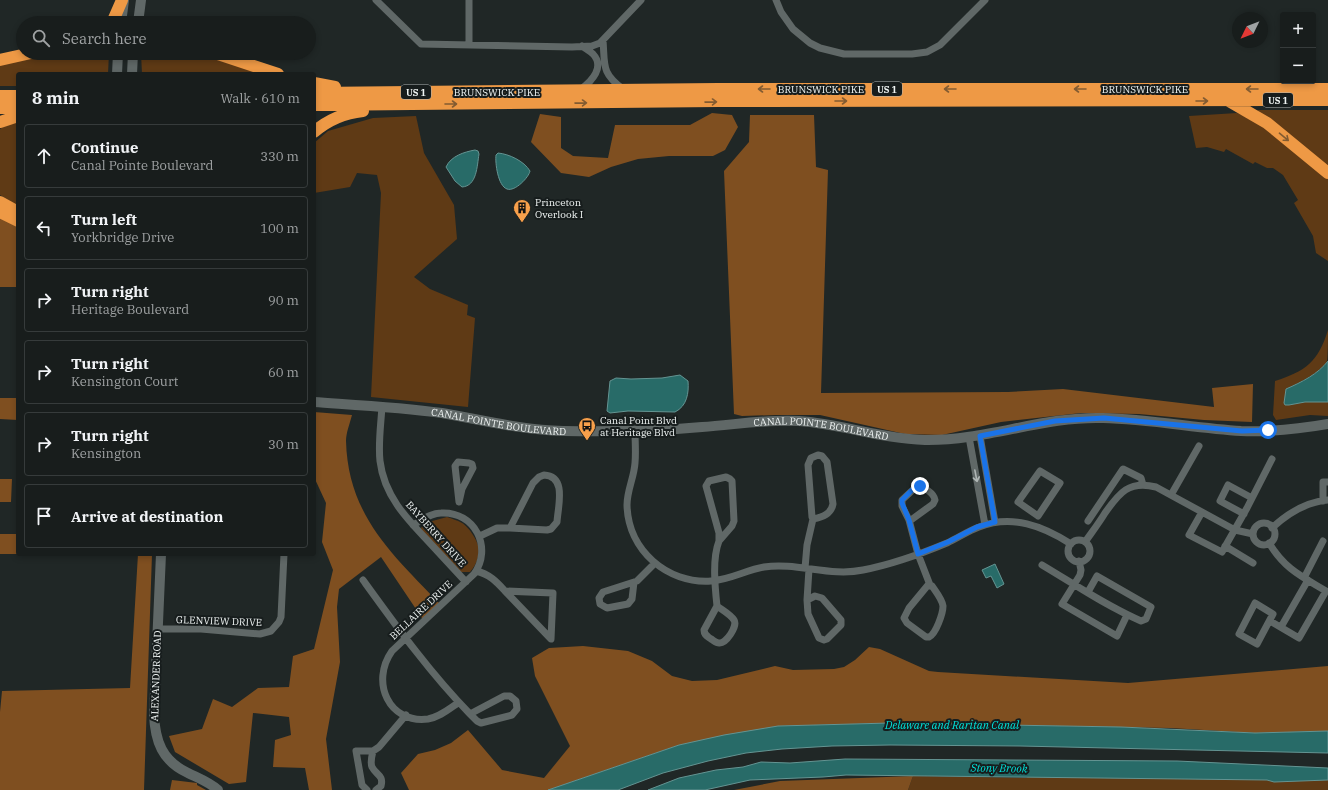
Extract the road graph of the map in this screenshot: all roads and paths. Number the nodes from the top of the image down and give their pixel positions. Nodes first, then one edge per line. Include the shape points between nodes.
1 (123, 0) edge
2 (141, 0) edge
3 (376, 0) edge
4 (469, 0) edge
5 (641, 0) edge
6 (776, 0) edge
7 (985, 0) edge
8 (115, 16) edge
9 (122, 16) edge
10 (139, 16) edge
11 (603, 40) junction
12 (469, 45) junction
13 (582, 46) junction
14 (16, 56) edge
15 (0, 60) edge
16 (118, 60) edge
17 (133, 60) edge
18 (236, 60) edge
19 (117, 72) edge
20 (132, 72) edge
21 (272, 72) edge
22 (316, 83) edge
23 (1325, 87) edge
24 (624, 90) junction
25 (576, 91) junction
26 (378, 92) junction
27 (316, 93) edge
28 (0, 96) edge
29 (16, 96) edge
30 (1229, 100) junction
31 (1328, 100) edge
32 (414, 104) junction
33 (316, 105) edge
34 (0, 108) edge
35 (16, 108) edge
36 (16, 117) edge
37 (0, 122) edge
38 (316, 130) edge
39 (1328, 174) edge
40 (0, 202) edge
41 (16, 211) edge
42 (0, 212) edge
43 (16, 220) edge
44 (316, 402) edge
45 (382, 406) junction
46 (1328, 424) edge
47 (635, 430) junction
48 (980, 436) junction
49 (969, 438) junction
50 (1199, 446) dead end
51 (1272, 459) dead end
52 (1328, 482) edge
53 (1143, 485) junction
54 (1171, 495) junction
55 (1252, 498) junction
56 (1326, 500) edge
57 (459, 502) junction
58 (1202, 512) junction
59 (455, 514) junction
60 (1244, 514) junction
61 (1038, 516) junction
62 (813, 519) junction
63 (909, 520) junction
64 (1088, 521) dead end
65 (995, 522) junction
66 (985, 524) junction
67 (413, 525) junction
68 (1035, 525) junction
69 (510, 528) junction
70 (1272, 528) junction
71 (1235, 530) junction
72 (1253, 534) junction
73 (480, 536) junction
74 (719, 541) junction
75 (1085, 542) junction
76 (1323, 542) dead end
77 (1269, 543) junction
78 (1071, 544) junction
79 (1225, 546) junction
80 (918, 554) junction
81 (161, 556) edge
82 (284, 556) edge
83 (1079, 561) junction
84 (655, 563) junction
85 (1253, 563) dead end
86 (1042, 564) dead end
87 (807, 568) junction
88 (476, 571) junction
89 (1306, 579) junction
90 (363, 580) dead end
91 (715, 581) junction
92 (466, 582) junction
93 (634, 582) junction
94 (1074, 583) junction
95 (930, 585) junction
96 (505, 591) junction
97 (1088, 592) junction
98 (807, 600) junction
99 (717, 606) junction
100 (1128, 615) junction
101 (1270, 621) junction
102 (1281, 627) junction
103 (158, 629) junction
104 (405, 638) junction
105 (458, 703) junction
106 (470, 714) junction
107 (406, 715) junction
108 (373, 750) junction
109 (218, 790) edge
110 (367, 790) edge
111 (376, 790) edge

1 - 8 highway
1 - 9 street
2 - 10 street
3 - 12 street via 421,44
4 - 12 street
5 - 11 street
6 - 7 street via 793,29 820,48 844,54 912,54 927,52 940,45
11 - 13 street via 596,46
11 - 24 street via 608,77
12 - 13 street
13 - 25 street via 594,55 598,62 598,70 588,84
14 - 15 highway
16 - 19 street
17 - 20 street
18 - 21 highway
22 - 26 highway
23 -> 24 highway, BRUNSWICK PIKE / US 1
24 - 25 highway, BRUNSWICK PIKE / US 1
25 - 26 highway, BRUNSWICK PIKE / US 1
26 - 27 highway, BRUNSWICK PIKE / US 1
28 - 29 highway
30 - 31 highway, BRUNSWICK PIKE / US 1
32 -> 30 highway, BRUNSWICK PIKE / US 1
30 -> 39 highway via 1267,123
32 - 33 highway, BRUNSWICK PIKE / US 1
32 - 38 highway via 342,115 326,122
34 - 35 highway
36 - 37 highway
40 - 41 highway
42 - 43 highway
44 - 45 street, CANAL POINTE BOULEVARD
45 - 47 street, CANAL POINTE BOULEVARD via 542,430
45 - 67 street, BAYBERRY DRIVE via 382,474 397,506
46 - 48 street, CANAL POINTE BOULEVARD via 1242,431 1104,418 1055,421
47 - 49 street, CANAL POINTE BOULEVARD via 783,420 824,424 906,439
47 - 84 street via 635,462 628,493 628,516 635,538
48 - 49 street, CANAL POINTE BOULEVARD
48 - 65 street
49 -> 66 street
50 - 54 street
51 - 55 street
52 - 56 street via 1323,482
53 - 54 street via 1156,487
53 - 64 street via 1141,478 1124,469
53 - 75 street via 1130,488 1117,497
54 - 58 street
55 - 60 street
55 - 60 street via 1228,485 1220,501
56 - 70 street via 1300,508
57 - 57 street via 462,489 473,468 469,463 458,462 455,466
57 - 59 street
58 - 71 street
58 - 79 street via 1189,535 1222,552
59 - 67 street via 432,514
59 - 73 street via 472,524
60 - 71 street
61 - 61 street via 1060,483 1040,471 1018,502
61 - 68 street
62 - 62 street via 826,515 833,504 827,462 822,456 811,458 808,465
62 - 87 street via 807,545
63 - 63 street via 933,504 933,494 920,486 915,487 902,500
63 - 80 street
65 - 66 street
65 - 68 street
66 - 80 street
67 - 92 street, BAYBERRY DRIVE
68 - 78 street
69 - 69 street via 547,530 555,526 560,489 556,480 544,475 535,479
69 - 73 street via 497,528
70 - 72 street via 1262,524 1255,528
70 - 77 street via 1274,536
71 - 72 street
71 - 79 street
72 - 77 street via 1259,544
73 - 88 street, BELLAIRE DRIVE via 482,557
74 - 74 street via 734,521 732,481 728,478 709,481 706,486
74 - 91 street
75 - 78 street via 1078,540
75 - 83 street via 1089,546 1089,554 1084,560
76 - 89 street
77 - 89 street via 1290,569
78 - 83 street via 1070,555
79 - 85 street
80 - 87 street via 858,571
80 - 95 street
81 - 103 street, ALEXANDER ROAD
82 - 103 street, GLENVIEW DRIVE via 281,617 271,631 260,634 200,629
83 - 94 street via 1080,575
84 - 91 street via 681,578
84 - 93 street
86 - 94 street
87 - 91 street via 766,567
87 - 98 street
88 - 92 street, BELLAIRE DRIVE
88 - 96 street via 494,578
89 - 102 street
89 - 102 street via 1326,591 1299,638
90 - 104 street
91 - 99 street
92 - 104 street, BELLAIRE DRIVE
93 - 93 street via 603,592 599,598 600,604 607,608 628,604 632,599
94 - 97 street
94 - 100 street via 1062,604 1117,636
95 - 95 street via 915,599 904,618 907,623 929,637 934,634 943,606
96 - 96 street via 536,623 551,639 553,593
97 - 100 street
97 - 100 street via 1097,576 1151,607 1144,620
98 - 98 street via 808,614 820,638 827,639 841,625 841,620 822,598 815,596
99 - 99 street via 704,633 721,643 726,641 736,624
101 - 101 street via 1257,644 1239,634 1255,603 1273,614
101 - 102 street
103 - 109 street, ALEXANDER ROAD via 154,714 158,743 174,764
104 - 105 street
104 - 107 street, BELLAIRE DRIVE via 387,658 382,680 389,701 399,712
105 - 106 street
105 - 107 street, BELLAIRE DRIVE via 436,717 421,719
106 - 106 street via 477,721 485,723 512,715 518,705 514,698 507,696
107 - 108 street via 379,747
108 - 110 street via 356,751 362,785
108 - 111 street via 371,764 382,778 381,786

